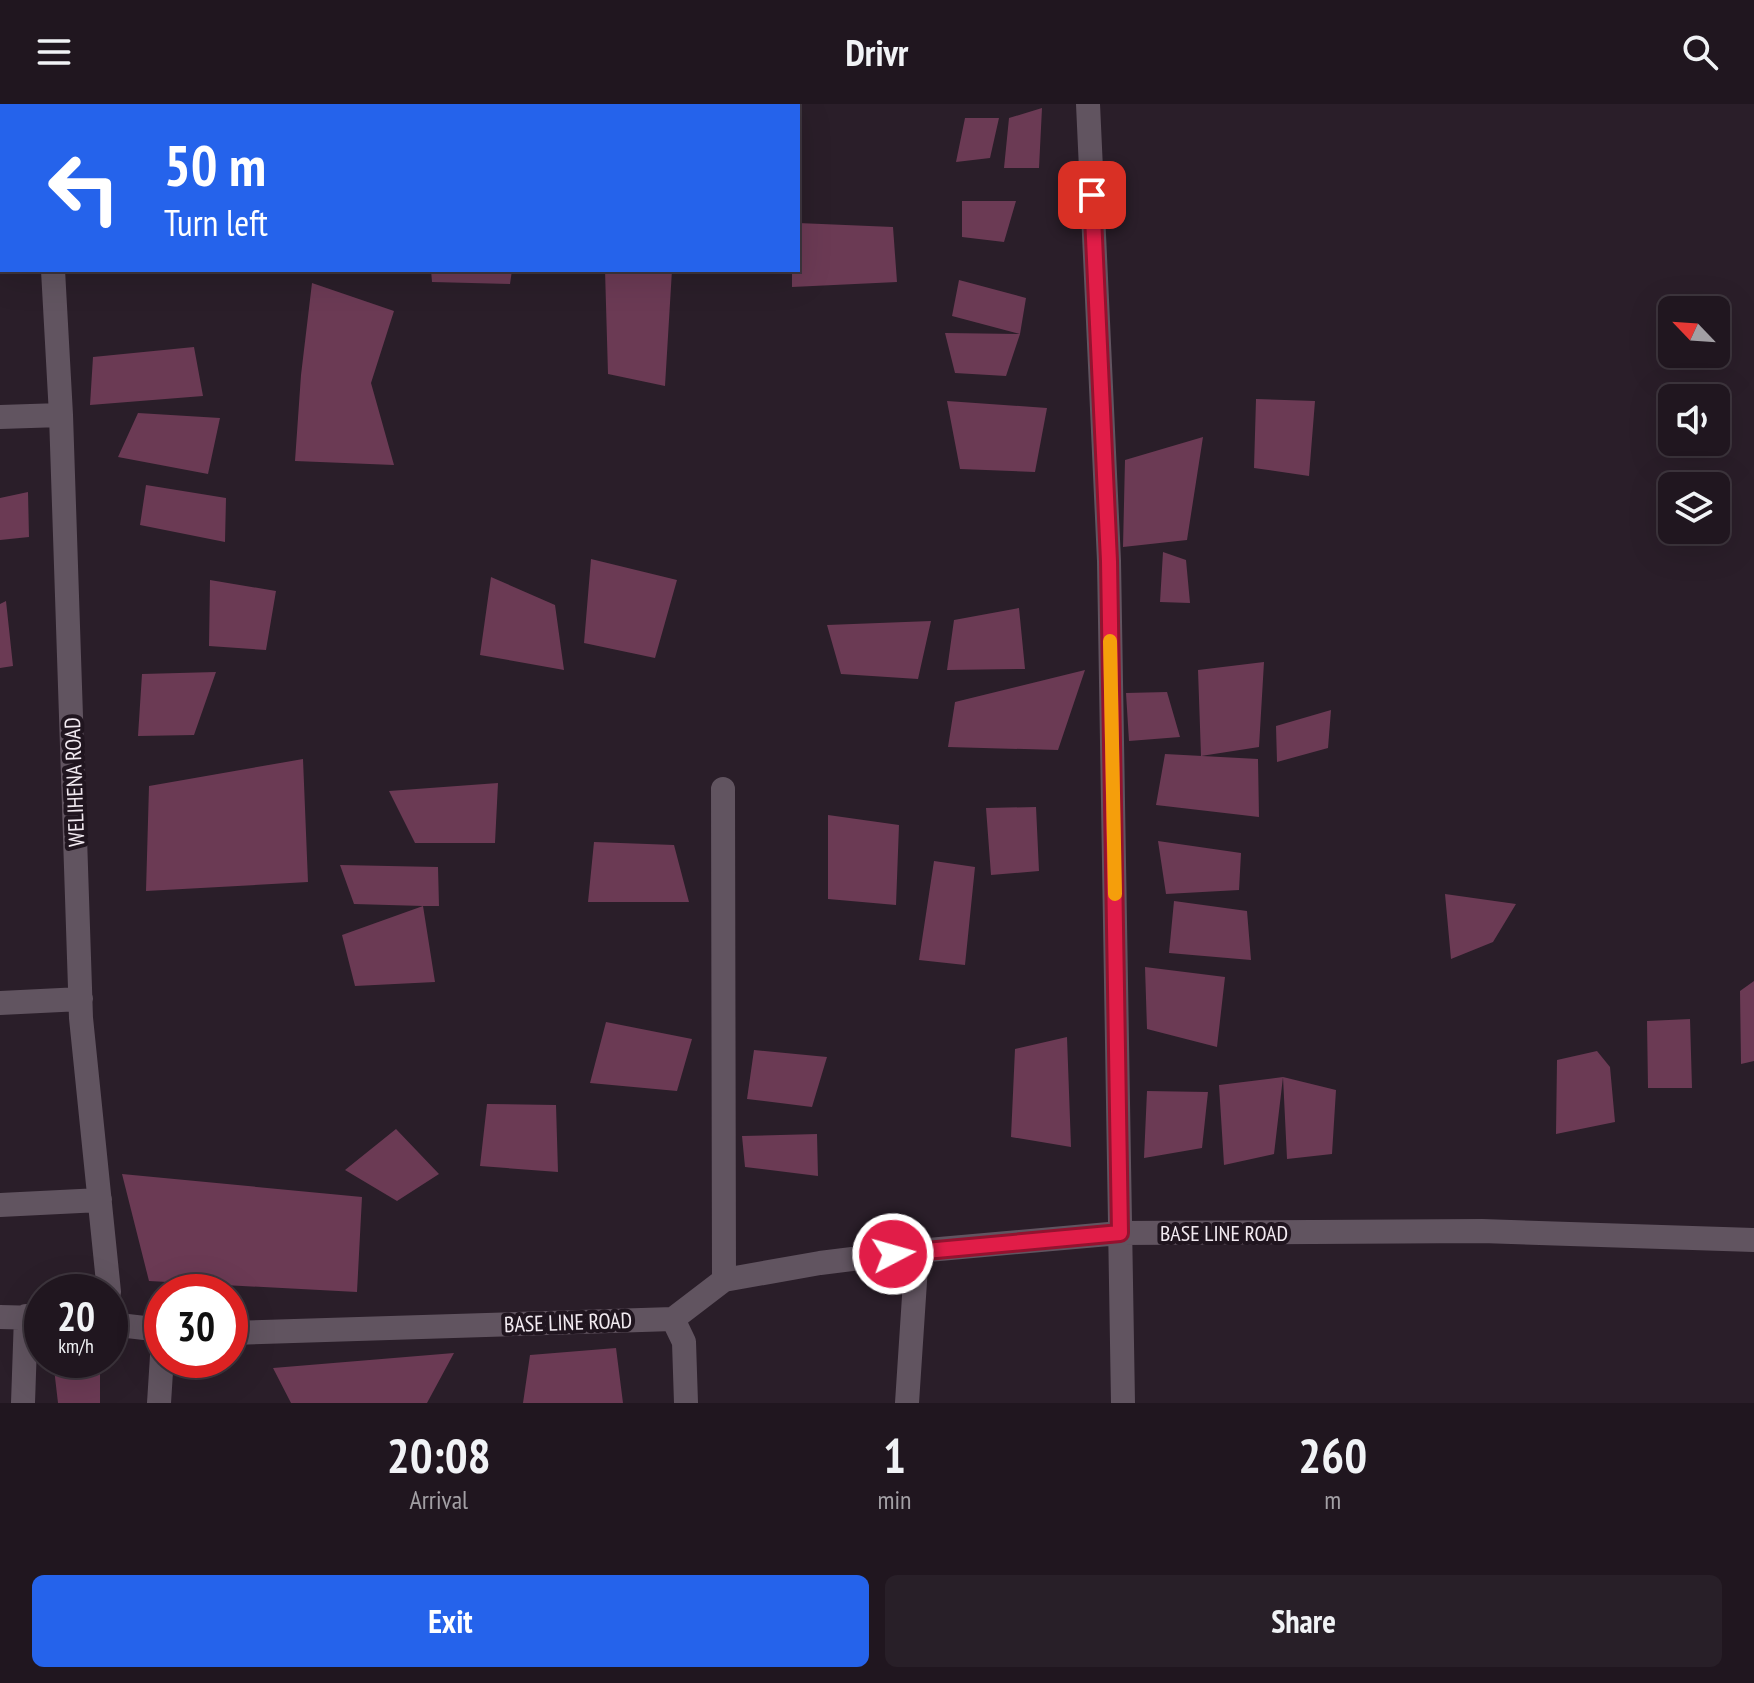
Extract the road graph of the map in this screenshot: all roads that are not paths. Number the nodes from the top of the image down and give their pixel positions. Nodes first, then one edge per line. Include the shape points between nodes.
1 (1088, 104) edge
2 (53, 272) edge
3 (61, 415) junction
4 (0, 417) edge
5 (723, 789) dead end
6 (81, 999) junction
7 (0, 1003) edge
8 (100, 1200) junction
9 (0, 1205) edge
10 (1120, 1233) junction
11 (1754, 1240) edge
12 (917, 1251) junction
13 (107, 1274) edge
14 (724, 1280) junction
15 (0, 1317) edge
16 (24, 1317) edge
17 (673, 1319) junction
18 (248, 1332) edge
19 (26, 1378) edge
20 (161, 1378) edge
21 (23, 1403) edge
22 (159, 1403) edge
23 (686, 1403) edge
24 (907, 1403) edge
25 (1123, 1403) edge

1 - 10 street via 1109,561
2 - 3 street, WELIHENA ROAD
3 - 4 street
3 - 6 street, WELIHENA ROAD
5 - 14 street
6 - 7 street
6 - 8 street, WELIHENA ROAD
8 - 9 street
8 - 13 street, WELIHENA ROAD
10 - 11 street, BASE LINE ROAD via 1482,1231
10 - 12 street, BASE LINE ROAD
10 - 25 street
12 - 14 street, BASE LINE ROAD
12 - 24 street
14 - 17 street, BASE LINE ROAD
15 - 16 street
17 - 18 street, BASE LINE ROAD
17 - 23 street via 684,1342
19 - 21 street
20 - 22 street

